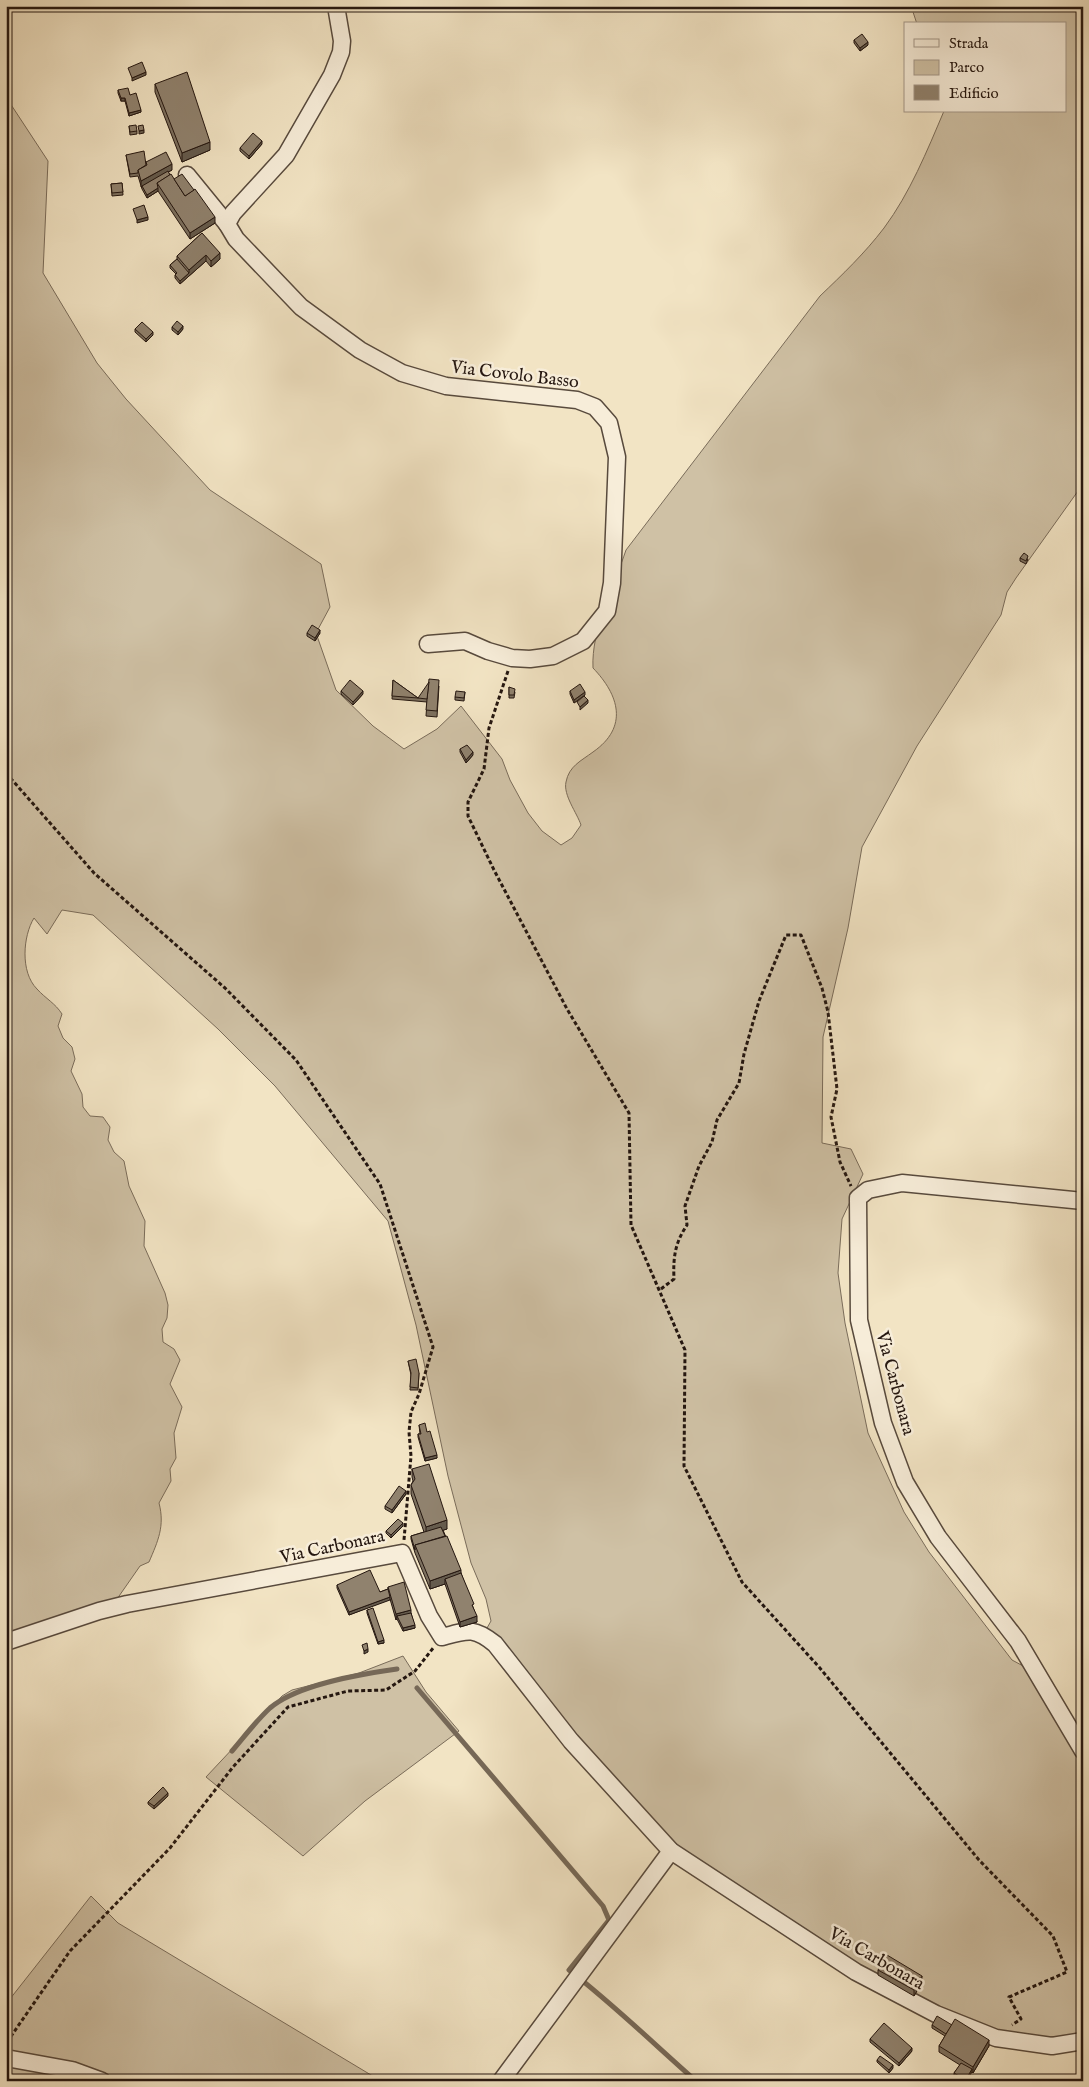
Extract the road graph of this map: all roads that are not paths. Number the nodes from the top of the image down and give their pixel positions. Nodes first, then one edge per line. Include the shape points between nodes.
1 (336, 6) edge
2 (187, 175) dead end
3 (227, 224) junction
4 (428, 644) dead end
5 (1083, 1201) edge
6 (6, 1642) edge
7 (1083, 1751) edge
8 (670, 1851) junction
9 (1083, 2041) edge
10 (6, 2058) edge
11 (102, 2081) edge
12 (501, 2081) edge

1 - 3 street via 342,41 332,75 286,155 233,213
2 - 3 street, Via Covolo Basso
3 - 4 street, Via Covolo Basso via 236,239 301,307 360,350 402,373 446,386 577,400 600,411 609,423 617,457 612,583 606,611 583,641 553,656 530,659 512,658 464,641
5 - 7 street, Via Carbonara via 902,1183 868,1190 858,1198 859,1320 883,1422 905,1482 938,1537 1018,1641
6 - 8 street, Via Carbonara via 127,1604 402,1553 429,1616 442,1637 468,1630 480,1632 495,1644 571,1742
8 - 9 street, Via Carbonara via 856,1972 936,2014 996,2038 1052,2046
8 - 12 street
10 - 11 street via 72,2070

